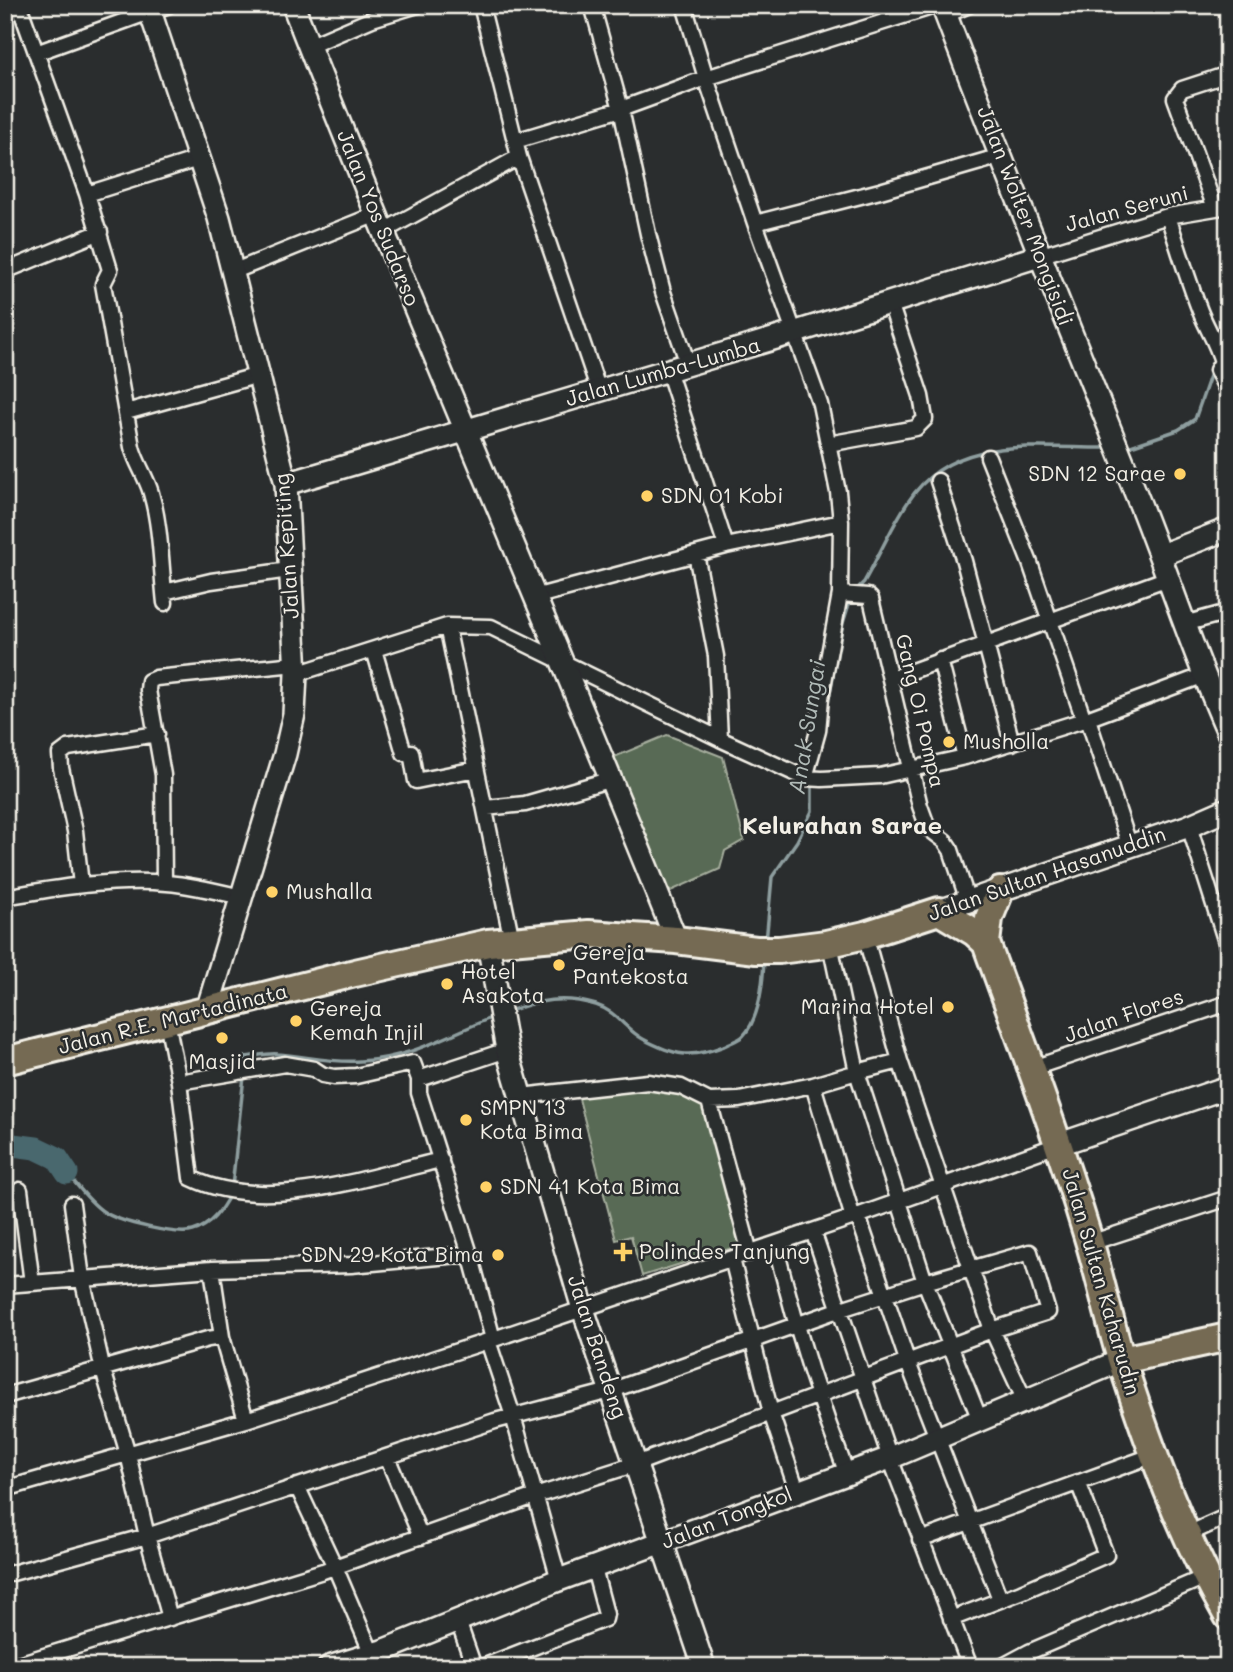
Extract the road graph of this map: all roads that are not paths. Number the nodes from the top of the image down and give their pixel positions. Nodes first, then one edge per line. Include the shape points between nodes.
1 (19, 5) edge
2 (293, 5) edge
3 (418, 5) edge
4 (481, 5) edge
5 (592, 5) edge
6 (684, 5) edge
7 (968, 5) edge
8 (156, 8) edge
9 (942, 8) edge
10 (385, 10) edge
11 (309, 46) junction
12 (36, 53) junction
13 (1222, 76) dead end
14 (706, 78) junction
15 (621, 109) junction
16 (515, 141) junction
17 (1001, 156) junction
18 (519, 157) junction
19 (198, 159) junction
20 (87, 194) junction
21 (1221, 207) edge
22 (1168, 216) junction
23 (381, 223) junction
24 (755, 223) junction
25 (100, 232) junction
26 (1039, 256) junction
27 (5, 271) edge
28 (232, 272) junction
29 (890, 303) junction
30 (793, 334) junction
31 (1225, 357) edge
32 (678, 367) junction
33 (259, 375) junction
34 (599, 391) junction
35 (1228, 393) edge
36 (126, 412) junction
37 (465, 430) junction
38 (828, 444) junction
39 (988, 457) dead end
40 (938, 481) dead end
41 (286, 484) junction
42 (841, 522) junction
43 (1228, 529) edge
44 (726, 546) junction
45 (696, 554) junction
46 (1161, 555) junction
47 (289, 570) junction
48 (1168, 578) junction
49 (848, 595) junction
50 (534, 597) junction
51 (1228, 612) edge
52 (1049, 620) junction
53 (1184, 624) junction
54 (447, 626) junction
55 (986, 643) junction
56 (374, 650) junction
57 (940, 660) junction
58 (562, 663) junction
59 (296, 669) junction
60 (1202, 676) junction
61 (890, 679) junction
62 (1086, 720) junction
63 (1228, 732) edge
64 (157, 734) junction
65 (720, 739) junction
66 (1012, 743) junction
67 (965, 757) junction
68 (476, 769) junction
69 (912, 771) junction
70 (612, 779) junction
71 (812, 779) junction
72 (485, 808) junction
73 (1228, 809) edge
74 (1189, 826) junction
75 (1130, 846) junction
76 (164, 882) junction
77 (81, 885) junction
78 (1000, 891) junction
79 (5, 897) edge
80 (241, 897) junction
81 (968, 901) junction
82 (939, 911) junction
83 (865, 935) junction
84 (676, 940) junction
85 (500, 942) junction
86 (986, 943) junction
87 (830, 944) junction
88 (1228, 948) edge
89 (1228, 1003) edge
90 (207, 1010) junction
91 (167, 1021) junction
92 (507, 1049) junction
93 (5, 1061) edge
94 (900, 1061) junction
95 (1033, 1068) junction
96 (857, 1072) junction
97 (419, 1079) junction
98 (179, 1082) junction
99 (813, 1085) junction
100 (1228, 1087) edge
101 (521, 1096) junction
102 (709, 1101) junction
103 (1060, 1144) junction
104 (441, 1160) junction
105 (944, 1186) junction
106 (20, 1190) dead end
107 (1228, 1198) edge
108 (898, 1202) junction
109 (72, 1204) dead end
110 (855, 1217) junction
111 (813, 1231) junction
112 (775, 1244) junction
113 (1090, 1244) junction
114 (750, 1253) junction
115 (470, 1254) junction
116 (732, 1259) junction
117 (971, 1268) junction
118 (212, 1269) junction
119 (82, 1278) junction
120 (925, 1282) junction
121 (32, 1283) junction
122 (5, 1285) edge
123 (885, 1296) junction
124 (583, 1308) junction
125 (838, 1310) junction
126 (795, 1326) junction
127 (992, 1330) junction
128 (222, 1337) junction
129 (1228, 1337) edge
130 (490, 1340) junction
131 (752, 1342) junction
132 (952, 1346) junction
133 (1122, 1360) junction
134 (908, 1363) junction
135 (103, 1370) junction
136 (864, 1379) junction
137 (610, 1391) junction
138 (5, 1396) edge
139 (817, 1396) junction
140 (1025, 1401) junction
141 (771, 1413) junction
142 (513, 1416) junction
143 (246, 1420) junction
144 (980, 1420) junction
145 (938, 1439) junction
146 (128, 1454) junction
147 (1154, 1455) junction
148 (387, 1457) junction
149 (890, 1458) junction
150 (636, 1464) junction
151 (846, 1474) junction
152 (1079, 1482) junction
153 (297, 1486) junction
154 (5, 1489) edge
155 (797, 1491) junction
156 (536, 1496) junction
157 (1228, 1516) edge
158 (969, 1522) junction
159 (1186, 1535) junction
160 (147, 1536) junction
161 (421, 1537) junction
162 (920, 1540) junction
163 (663, 1543) junction
164 (335, 1567) junction
165 (594, 1569) junction
166 (5, 1575) edge
167 (1205, 1577) junction
168 (559, 1580) junction
169 (999, 1599) junction
170 (1226, 1608) edge
171 (170, 1618) junction
172 (951, 1619) junction
173 (458, 1621) junction
174 (380, 1657) edge
175 (8, 1667) edge
176 (329, 1667) edge
177 (474, 1667) edge
178 (482, 1667) edge
179 (704, 1667) edge
180 (970, 1667) edge
181 (1001, 1667) edge

1 - 12 street
2 - 11 street, Jalan Yos Sudarso
3 - 10 street
4 - 16 street
5 - 15 street
6 - 14 street
7 - 9 street
8 - 12 street
8 - 19 street, Jalan Kepiting
9 - 14 street
9 - 17 street, Jalan Wolter Mongisidi
10 - 11 street
11 - 23 street, Jalan Yos Sudarso
12 - 20 street
13 - 21 street via 1182,89 1175,98
14 - 15 street
14 - 24 street
15 - 16 street
15 - 32 street
16 - 18 street
17 - 24 street
17 - 26 street, Jalan Wolter Mongisidi
18 - 23 street
18 - 34 street
19 - 20 street
19 - 28 street, Jalan Kepiting
20 - 25 street
21 - 22 street, Jalan Seruni
22 - 26 street, Jalan Seruni
22 - 31 street via 1201,315
23 - 28 street
23 - 37 street, Jalan Yos Sudarso
24 - 30 street
25 - 27 street
25 - 36 street via 110,270 103,284
26 - 29 street, Jalan Lumba-Lumba
26 - 46 street, Jalan Wolter Mongisidi
28 - 33 street, Jalan Kepiting
29 - 30 street, Jalan Lumba-Lumba
29 - 38 street via 925,419 916,428
30 - 32 street, Jalan Lumba-Lumba
30 - 38 street via 820,404
31 - 35 street via 1217,370
32 - 34 street, Jalan Lumba-Lumba
32 - 44 street
33 - 36 street
33 - 41 street, Jalan Kepiting
34 - 37 street, Jalan Lumba-Lumba
36 - 47 street via 136,464 147,481 155,510 164,597 211,581
37 - 41 street, Jalan Lumba-Lumba
37 - 50 street, Jalan Yos Sudarso
38 - 42 street
39 - 52 street
40 - 55 street
41 - 47 street, Jalan Kepiting
42 - 44 street
42 - 49 street
43 - 46 street
44 - 45 street
45 - 50 street
45 - 65 street via 716,656
46 - 48 street
47 - 59 street, Jalan Kepiting
48 - 52 street
48 - 53 street
49 - 61 street, Gang Oi Pompa via 869,596
49 - 71 street via 821,698
50 - 58 street, Jalan Yos Sudarso
51 - 53 street
52 - 55 street
52 - 62 street
53 - 60 street
54 - 56 street
54 - 58 street via 491,627
54 - 68 street
55 - 57 street
55 - 66 street
56 - 59 street
56 - 68 street via 404,753 411,752 416,781
57 - 61 street
57 - 67 street
58 - 65 street
58 - 70 street, Jalan Yos Sudarso
59 - 64 street via 151,679 148,690
59 - 80 street, Jalan Kepiting via 294,714 285,754
60 - 62 street
60 - 63 street
61 - 69 street, Gang Oi Pompa
62 - 66 street
62 - 75 street
64 - 76 street via 163,775
64 - 77 street via 68,748 60,754
65 - 71 street
66 - 67 street
67 - 69 street
68 - 72 street
69 - 71 street
69 - 81 street, Gang Oi Pompa via 928,828 951,850
70 - 72 street via 525,804
70 - 84 street, Jalan Yos Sudarso
72 - 85 street
73 - 74 street, Jalan Sultan Hasanuddin
74 - 75 street, Jalan Sultan Hasanuddin
74 - 88 street
75 - 78 street, Jalan Sultan Hasanuddin
76 - 77 street
76 - 80 street
77 - 79 street
78 - 81 street, Jalan Sultan Hasanuddin
78 - 86 highway via 989,918
80 - 90 street, Jalan Kepiting
81 - 82 street, Jalan Sultan Hasanuddin
82 - 83 highway, Jalan Sultan Hasanuddin
82 - 86 highway
83 - 87 highway, Jalan Sultan Hasanuddin
83 - 94 street
84 - 85 highway, Jalan R.E. Martadinata via 589,934
84 - 87 highway, Jalan R.E. Martadinata via 767,950
85 - 90 highway, Jalan R.E. Martadinata
85 - 92 street, Jalan Bandeng via 500,1017
86 - 95 highway, Jalan Sultan Kaharudin
87 - 96 street
89 - 95 street, Jalan Flores
90 - 91 highway, Jalan R.E. Martadinata
91 - 93 highway, Jalan R.E. Martadinata
91 - 98 street
92 - 97 street
92 - 101 street, Jalan Bandeng
94 - 96 street
94 - 105 street
95 - 103 highway, Jalan Sultan Kaharudin
96 - 99 street
96 - 108 street
97 - 98 street via 413,1063 334,1077 285,1064
97 - 104 street via 419,1093
98 - 104 street via 191,1178 202,1183 252,1193 302,1191
99 - 102 street via 739,1100
99 - 110 street
100 - 103 street
101 - 102 street via 648,1082 681,1087
101 - 124 street, Jalan Bandeng
102 - 114 street
103 - 105 street
103 - 113 highway, Jalan Sultan Kaharudin
104 - 115 street
105 - 108 street
105 - 117 street
106 - 121 street
107 - 113 street
108 - 110 street
108 - 120 street
109 - 119 street
110 - 111 street
110 - 123 street
111 - 112 street
111 - 125 street
112 - 114 street
112 - 126 street
113 - 133 highway, Jalan Sultan Kaharudin
114 - 116 street
115 - 118 street via 351,1265
115 - 130 street
116 - 124 street
116 - 131 street
117 - 120 street
117 - 127 street
117 - 127 street via 1030,1252 1048,1312
118 - 119 street
118 - 128 street
119 - 121 street
119 - 135 street
120 - 123 street
120 - 132 street
121 - 122 street
123 - 125 street
123 - 134 street
124 - 130 street
124 - 137 street, Jalan Bandeng
125 - 126 street
125 - 136 street
126 - 131 street
126 - 139 street
127 - 132 street
127 - 140 street
128 - 135 street
128 - 143 street
129 - 133 highway
130 - 142 street
130 - 143 street
131 - 137 street
131 - 141 street
132 - 134 street
132 - 144 street
133 - 140 street, Jalan Tongkol
133 - 147 highway, Jalan Sultan Kaharudin
134 - 136 street
134 - 145 street
135 - 138 street
135 - 146 street
136 - 139 street
136 - 149 street
137 - 142 street
137 - 150 street, Jalan Bandeng
139 - 141 street
139 - 151 street
140 - 144 street, Jalan Tongkol
141 - 150 street
141 - 155 street
142 - 148 street
142 - 156 street
143 - 146 street
144 - 145 street, Jalan Tongkol
145 - 149 street, Jalan Tongkol
145 - 158 street
146 - 154 street
146 - 160 street
147 - 152 street
147 - 159 highway, Jalan Sultan Kaharudin
148 - 153 street
148 - 161 street
149 - 151 street, Jalan Tongkol
149 - 162 street
150 - 156 street
150 - 163 street, Jalan Bandeng
151 - 155 street, Jalan Tongkol
152 - 158 street
152 - 169 street via 1106,1555
153 - 160 street
153 - 164 street
155 - 163 street, Jalan Tongkol
156 - 161 street
156 - 168 street
157 - 159 street
158 - 162 street
158 - 169 street
159 - 167 highway, Jalan Sultan Kaharudin
160 - 166 street
160 - 171 street
161 - 164 street
162 - 172 street
163 - 165 street, Jalan Tongkol
163 - 179 street, Jalan Bandeng
164 - 171 street
164 - 174 street
165 - 168 street, Jalan Tongkol
165 - 178 street via 605,1619
167 - 170 highway, Jalan Sultan Kaharudin
167 - 181 street
168 - 173 street, Jalan Tongkol
169 - 172 street
171 - 175 street
172 - 180 street
173 - 174 street, Jalan Tongkol
173 - 177 street
174 - 176 street, Jalan Tongkol

